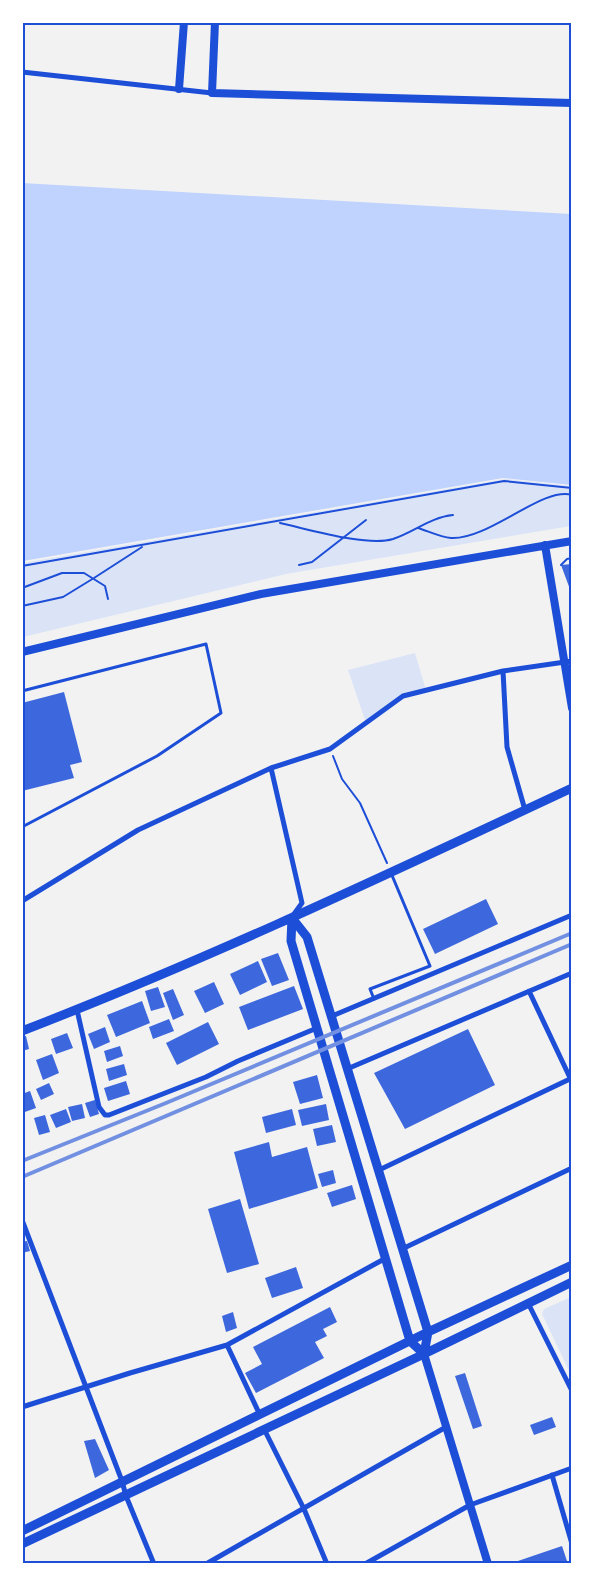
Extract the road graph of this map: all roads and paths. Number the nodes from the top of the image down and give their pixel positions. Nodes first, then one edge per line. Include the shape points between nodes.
1 (184, 22) edge
2 (216, 22) edge
3 (22, 72) edge
4 (179, 89) junction
5 (212, 92) junction
6 (572, 103) edge
7 (572, 488) edge
8 (572, 495) edge
9 (453, 515) dead end
10 (366, 520) dead end
11 (278, 522) junction
12 (417, 528) junction
13 (345, 536) junction
14 (572, 541) edge
15 (144, 545) junction
16 (545, 545) junction
17 (572, 558) edge
18 (561, 564) dead end
19 (299, 565) dead end
20 (22, 566) edge
21 (94, 578) junction
22 (22, 588) edge
23 (108, 599) dead end
24 (22, 606) edge
25 (22, 652) edge
26 (568, 661) edge
27 (503, 671) junction
28 (22, 690) edge
29 (572, 708) edge
30 (330, 749) junction
31 (271, 768) junction
32 (572, 788) edge
33 (525, 810) junction
34 (22, 827) edge
35 (391, 872) junction
36 (22, 901) edge
37 (572, 915) edge
38 (292, 918) junction
39 (572, 974) edge
40 (529, 991) junction
41 (374, 999) junction
42 (77, 1010) junction
43 (332, 1016) junction
44 (317, 1028) junction
45 (22, 1031) edge
46 (347, 1069) junction
47 (571, 1080) edge
48 (572, 1168) edge
49 (379, 1170) junction
50 (22, 1220) edge
51 (402, 1249) junction
52 (386, 1258) junction
53 (572, 1265) edge
54 (572, 1282) edge
55 (528, 1303) junction
56 (428, 1332) junction
57 (410, 1341) junction
58 (226, 1345) junction
59 (424, 1354) junction
60 (86, 1388) junction
61 (572, 1391) edge
62 (22, 1407) edge
63 (260, 1415) junction
64 (446, 1428) junction
65 (264, 1429) junction
66 (572, 1468) edge
67 (552, 1476) junction
68 (122, 1481) junction
69 (126, 1496) junction
70 (470, 1505) junction
71 (304, 1509) junction
72 (22, 1531) edge
73 (22, 1544) edge
74 (572, 1544) edge
75 (154, 1564) edge
76 (206, 1564) edge
77 (327, 1564) edge
78 (365, 1564) edge
79 (488, 1564) edge

1 - 4 street
2 - 5 street
3 - 4 street
4 - 5 street
5 - 6 street
7 - 11 path via 504,481
8 - 12 path via 549,497 475,535 450,538
9 - 12 path via 439,516
10 - 13 path
11 - 13 path
11 - 15 path
12 - 13 path via 392,539 372,541
13 - 19 path via 312,562
14 - 16 street
15 - 20 path
15 - 21 path
16 - 25 street via 261,594
16 - 26 street
17 - 18 path
21 - 22 path via 84,572 62,573
21 - 23 path via 105,586
21 - 24 path via 63,597
26 - 27 street
26 - 29 street
27 - 30 street via 403,696
27 - 33 street via 507,747
28 - 34 lane via 206,644 221,713 157,756
30 - 31 street
30 - 35 path via 342,778 360,803
31 - 36 street via 138,830
31 - 38 street via 302,903
32 - 33 main road
33 - 35 main road
35 - 38 main road
35 - 41 lane via 430,966 370,989
37 - 41 street
38 - 42 main road
38 - 43 main road via 307,937
38 - 44 main road via 291,941
39 - 40 street
40 - 46 street
40 - 47 street
41 - 43 street
42 - 44 street via 99,1107 105,1115 206,1077
42 - 45 main road
43 - 46 main road
44 - 52 main road
46 - 49 main road
47 - 49 street
48 - 51 street
49 - 51 main road
50 - 60 street
51 - 56 main road
52 - 57 main road
52 - 58 street
53 - 56 main road
54 - 55 main road
55 - 59 main road
55 - 61 street
56 - 57 main road
56 - 59 main road
57 - 59 main road
57 - 63 main road
58 - 60 street
58 - 63 street
59 - 64 street
59 - 65 main road
60 - 62 street
60 - 68 street
63 - 68 main road
64 - 70 street
64 - 71 street
65 - 69 main road
65 - 71 street
66 - 67 street
67 - 70 street
67 - 74 street
68 - 69 street
68 - 72 main road
69 - 73 main road
69 - 75 street
70 - 78 street
70 - 79 street
71 - 76 street
71 - 77 street

